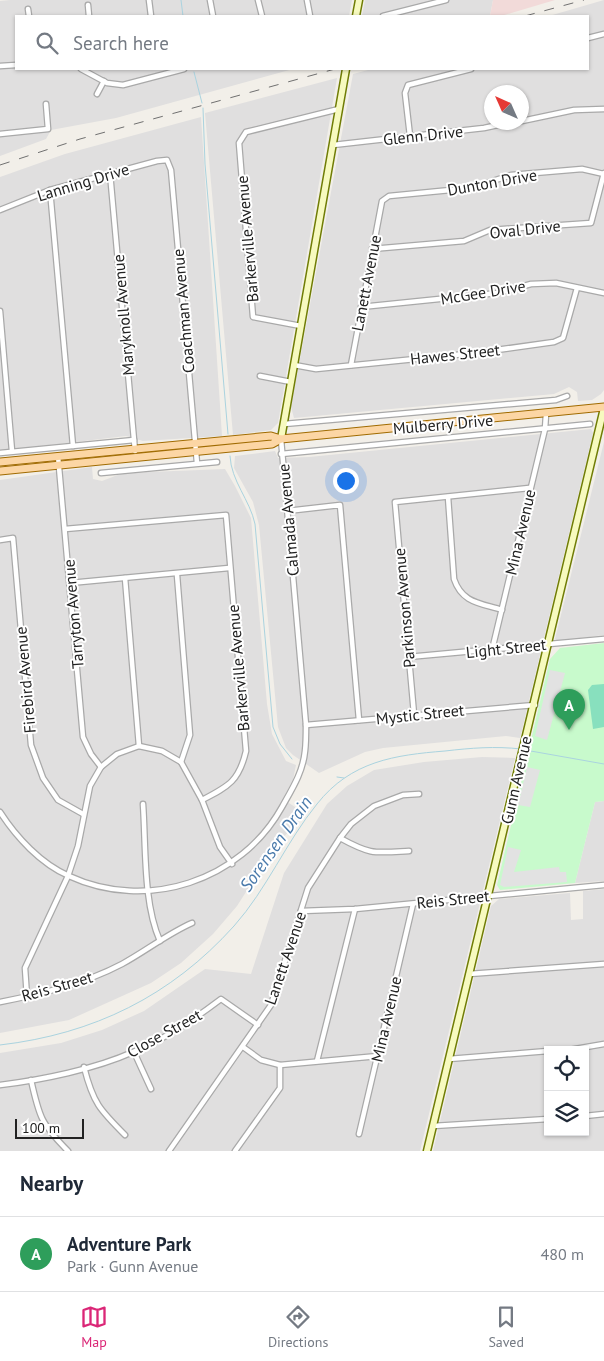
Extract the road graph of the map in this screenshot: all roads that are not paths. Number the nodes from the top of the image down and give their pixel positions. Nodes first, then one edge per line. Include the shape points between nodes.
1 (149, 0) edge
2 (210, 0) edge
3 (258, 0) edge
4 (307, 0) edge
5 (359, 0) edge
6 (446, 0) edge
7 (88, 5) dead end
8 (28, 9) dead end
9 (29, 15) edge
10 (89, 15) edge
11 (151, 15) edge
12 (213, 15) edge
13 (262, 15) edge
14 (310, 15) edge
15 (356, 15) edge
16 (387, 15) edge
17 (604, 34) edge
18 (589, 38) edge
19 (15, 65) edge
20 (0, 66) edge
21 (89, 70) edge
22 (155, 70) edge
23 (180, 70) edge
24 (346, 70) edge
25 (467, 70) edge
26 (156, 76) junction
27 (104, 81) junction
28 (96, 94) dead end
29 (46, 104) dead end
30 (339, 109) junction
31 (604, 110) edge
32 (529, 119) edge
33 (484, 128) edge
34 (0, 134) edge
35 (410, 136) junction
36 (333, 145) junction
37 (167, 160) joint
38 (110, 173) junction
39 (604, 174) edge
40 (50, 190) junction
41 (382, 201) joint
42 (0, 210) edge
43 (372, 249) junction
44 (577, 288) junction
45 (604, 293) edge
46 (361, 307) junction
47 (0, 310) edge
48 (301, 326) junction
49 (294, 364) junction
50 (351, 365) junction
51 (260, 376) dead end
52 (291, 382) junction
53 (567, 396) dead end
54 (604, 407) edge
55 (546, 414) junction
56 (284, 424) junction
57 (590, 424) dead end
58 (545, 429) junction
59 (281, 439) junction
60 (135, 444) junction
61 (73, 446) junction
62 (195, 448) junction
63 (12, 451) junction
64 (0, 452) edge
65 (282, 454) junction
66 (58, 456) junction
67 (136, 457) junction
68 (0, 462) edge
69 (197, 462) junction
70 (217, 462) dead end
71 (58, 465) junction
72 (0, 471) edge
73 (101, 473) dead end
74 (530, 488) junction
75 (448, 497) junction
76 (287, 511) junction
77 (65, 529) junction
78 (0, 540) edge
79 (229, 568) junction
80 (177, 575) junction
81 (125, 578) junction
82 (70, 583) junction
83 (502, 610) junction
84 (604, 640) edge
85 (549, 644) junction
86 (492, 650) junction
87 (408, 657) junction
88 (534, 705) junction
89 (414, 714) junction
90 (359, 720) junction
91 (306, 725) junction
92 (139, 746) junction
93 (182, 762) junction
94 (101, 767) junction
95 (419, 794) dead end
96 (202, 800) junction
97 (143, 804) dead end
98 (0, 812) edge
99 (83, 814) junction
100 (7, 823) junction
101 (0, 824) edge
102 (340, 838) junction
103 (409, 851) dead end
104 (232, 864) junction
105 (68, 876) junction
106 (604, 884) edge
107 (150, 891) junction
108 (488, 895) junction
109 (413, 904) junction
110 (355, 909) junction
111 (302, 911) junction
112 (192, 923) dead end
113 (160, 941) junction
114 (604, 964) edge
115 (469, 974) junction
116 (27, 997) junction
117 (0, 1002) edge
118 (258, 1025) junction
119 (604, 1044) edge
120 (243, 1046) junction
121 (589, 1047) edge
122 (544, 1051) edge
123 (134, 1052) junction
124 (378, 1056) junction
125 (448, 1059) junction
126 (317, 1061) junction
127 (280, 1065) junction
128 (84, 1067) junction
129 (31, 1080) junction
130 (0, 1085) edge
131 (152, 1089) dead end
132 (604, 1114) edge
133 (589, 1116) edge
134 (544, 1118) edge
135 (433, 1126) junction
136 (360, 1134) dead end
137 (125, 1135) dead end
138 (68, 1151) edge
139 (169, 1151) edge
140 (235, 1151) edge
141 (427, 1151) edge

1 - 11 street
2 - 12 street
3 - 13 street
4 - 14 street
5 - 15 street
6 - 16 street
7 - 10 street
8 - 9 street
17 - 18 street
19 - 20 street
21 - 27 street
22 - 26 street
23 - 26 street
24 - 30 street, Calmada Avenue
25 - 35 street via 408,85 405,94
26 - 27 street via 123,85
27 - 28 street
29 - 34 street via 48,129
30 - 36 street, Calmada Avenue
30 - 48 street, Barkerville Avenue via 246,132 239,142 254,317
31 - 32 street via 574,110
33 - 35 street, Glenn Drive
35 - 36 street, Glenn Drive
36 - 48 street, Calmada Avenue
37 - 38 street, Lanning Drive
37 - 62 street, Coachman Avenue via 171,170
38 - 40 street, Lanning Drive
38 - 60 street, Maryknoll Avenue
39 - 41 street, Dunton Drive via 582,169 511,175 471,188 389,196
39 - 43 street, Oval Drive via 591,223 490,230 464,241
40 - 42 street, Lanning Drive
40 - 61 street
41 - 43 street, Lanett Avenue
43 - 46 street, Lanett Avenue
44 - 45 street, McGee Drive
44 - 46 street, McGee Drive via 556,283 531,284 498,293
44 - 50 street, Hawes Street via 563,338 554,342
46 - 50 street, Lanett Avenue
47 - 63 street
48 - 49 street, Calmada Avenue
49 - 50 street, Hawes Street via 316,369
49 - 52 street, Calmada Avenue
51 - 52 street
52 - 56 street, Calmada Avenue
53 - 56 street via 556,400
54 - 55 main road, Mulberry Drive
54 - 85 street, Gunn Avenue
55 - 58 street, Mina Avenue
55 - 59 main road, Mulberry Drive
56 - 59 street, Calmada Avenue
57 - 58 street, Mulberry Drive
58 - 65 street, Mulberry Drive
58 - 74 street, Mina Avenue
59 - 62 main road, Mulberry Drive via 272,444
59 - 65 street, Calmada Avenue
60 - 61 street
60 - 62 main road, Mulberry Drive
60 - 66 main road, Mulberry Drive
60 - 67 street, Maryknoll Avenue
61 - 63 street
62 - 67 main road, Mulberry Drive
62 - 69 street, Coachman Avenue
63 - 64 street
65 - 76 street, Calmada Avenue
66 - 68 main road, Mulberry Drive
66 - 71 street, Tarryton Avenue
67 - 71 main road, Mulberry Drive
69 - 70 street
69 - 73 street
71 - 72 main road, Mulberry Drive
71 - 77 street, Tarryton Avenue
74 - 75 street
74 - 83 street, Mina Avenue
75 - 83 street via 454,579 458,590 467,600
75 - 87 street, Parkinson Avenue via 395,502
76 - 90 street via 340,505
76 - 91 street, Calmada Avenue
77 - 79 street, Barkerville Avenue via 226,515
77 - 82 street, Tarryton Avenue
78 - 99 street, Firebird Avenue via 13,538 31,745 43,778 58,800
79 - 80 street
79 - 96 street, Barkerville Avenue via 246,751 242,769 234,780
80 - 81 street
80 - 93 street via 190,735
81 - 82 street
81 - 92 street
82 - 94 street, Tarryton Avenue via 83,737
83 - 86 street, Mina Avenue
84 - 85 street, Light Street
85 - 86 street, Light Street
85 - 88 street, Gunn Avenue
86 - 87 street, Light Street
87 - 89 street, Parkinson Avenue
88 - 89 street, Mystic Street
88 - 108 street, Gunn Avenue
89 - 90 street, Mystic Street
90 - 91 street, Mystic Street
91 - 104 street, Calmada Avenue via 305,752 298,778 272,825
92 - 93 street
92 - 94 street via 117,754
93 - 96 street
94 - 99 street via 90,786
95 - 102 street, Lanett Avenue via 403,794 374,806 351,824
96 - 104 street via 220,847
97 - 107 street
98 - 100 street
99 - 105 street via 78,846
100 - 101 street
100 - 105 street via 34,852
102 - 103 street via 365,852
102 - 111 street, Lanett Avenue via 308,888
104 - 107 street, Calmada Avenue via 180,886
105 - 107 street, Calmada Avenue via 116,889
105 - 116 street via 25,968
106 - 108 street, Reis Street
107 - 113 street via 155,929
108 - 109 street, Reis Street
108 - 115 street, Gunn Avenue
109 - 110 street, Reis Street
109 - 124 street, Mina Avenue
110 - 111 street, Reis Street
110 - 126 street
111 - 118 street, Lanett Avenue via 271,1005
112 - 113 street, Reis Street
113 - 116 street, Reis Street via 91,978
114 - 115 street
115 - 125 street, Gunn Avenue
116 - 117 street, Reis Street
118 - 120 street, Lanett Avenue
118 - 123 street, Close Street via 221,998 200,1014
119 - 121 street
120 - 127 street via 261,1060
120 - 139 street, Lanett Avenue
122 - 125 street
123 - 128 street, Close Street
123 - 131 street
124 - 126 street
124 - 136 street, Mina Avenue
125 - 135 street, Gunn Avenue
126 - 127 street
127 - 140 street via 280,1088
128 - 129 street, Close Street
128 - 137 street via 96,1103
129 - 130 street, Close Street
129 - 138 street via 39,1116 49,1132
132 - 133 street
134 - 135 street
135 - 141 street, Gunn Avenue

